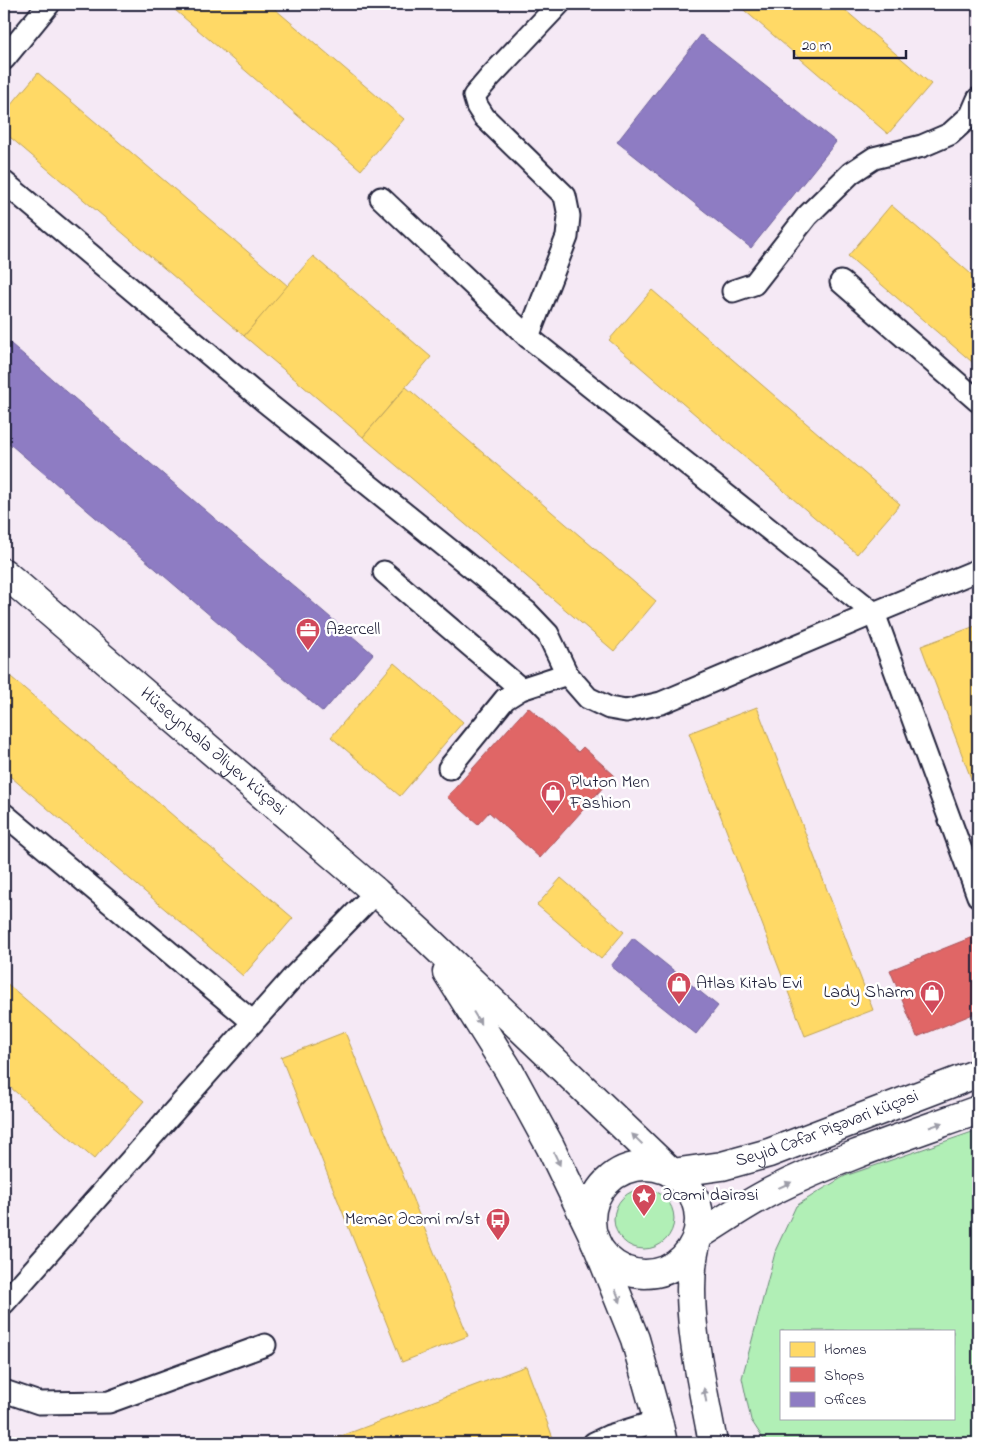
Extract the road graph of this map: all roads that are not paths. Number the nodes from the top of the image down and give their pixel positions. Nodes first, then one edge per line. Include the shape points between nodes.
1 (49, 4) edge
2 (559, 4) edge
3 (4, 59) edge
4 (978, 99) edge
5 (4, 182) edge
6 (381, 198) dead end
7 (841, 282) dead end
8 (733, 291) dead end
9 (528, 337) junction
10 (978, 401) edge
11 (978, 570) edge
12 (384, 572) dead end
13 (4, 573) edge
14 (874, 613) junction
15 (567, 674) junction
16 (521, 689) junction
17 (449, 768) dead end
18 (4, 814) edge
19 (376, 892) junction
20 (978, 896) edge
21 (422, 933) junction
22 (252, 1022) junction
23 (978, 1073) edge
24 (978, 1110) edge
25 (672, 1172) junction
26 (593, 1235) junction
27 (698, 1236) junction
28 (4, 1303) edge
29 (265, 1345) dead end
30 (4, 1391) edge
31 (661, 1432) edge
32 (594, 1443) edge
33 (713, 1443) edge

1 - 3 lane
2 - 9 lane via 474,96 484,117 565,196 569,216 567,237
4 - 8 lane via 971,115 950,134 922,146 874,158 851,173 807,216 754,284
5 - 15 lane via 263,400 527,612 548,634
6 - 9 lane
7 - 10 lane
9 - 14 lane
11 - 14 lane
12 - 16 lane
13 - 19 street, Hüseynbala Əliyev küçəsi
14 - 15 lane via 661,703 626,711 609,708 588,698
14 - 20 lane
15 - 16 lane
16 - 17 lane via 505,699
18 - 22 lane
19 - 21 street, Hüseynbala Əliyev küçəsi
19 - 22 lane
25 -> 21 street
21 -> 26 street via 508,1069
22 - 28 lane
23 - 25 street, Seyid Cəfər Pişəvəri küçəsi via 769,1153 722,1166
27 -> 24 street, Seyid Cəfər Pişəvəri küçəsi via 758,1198 817,1170
25 - 26 street via 655,1166 636,1166 619,1172 605,1183 595,1199 591,1217
25 - 27 street via 693,1194 700,1222
26 - 27 street via 600,1251 612,1263 627,1272 645,1275 662,1272 677,1264 690,1252
26 -> 31 street via 635,1339
33 -> 27 street via 693,1325 691,1286
29 - 30 lane via 109,1402 39,1403
31 - 32 lane via 610,1436

